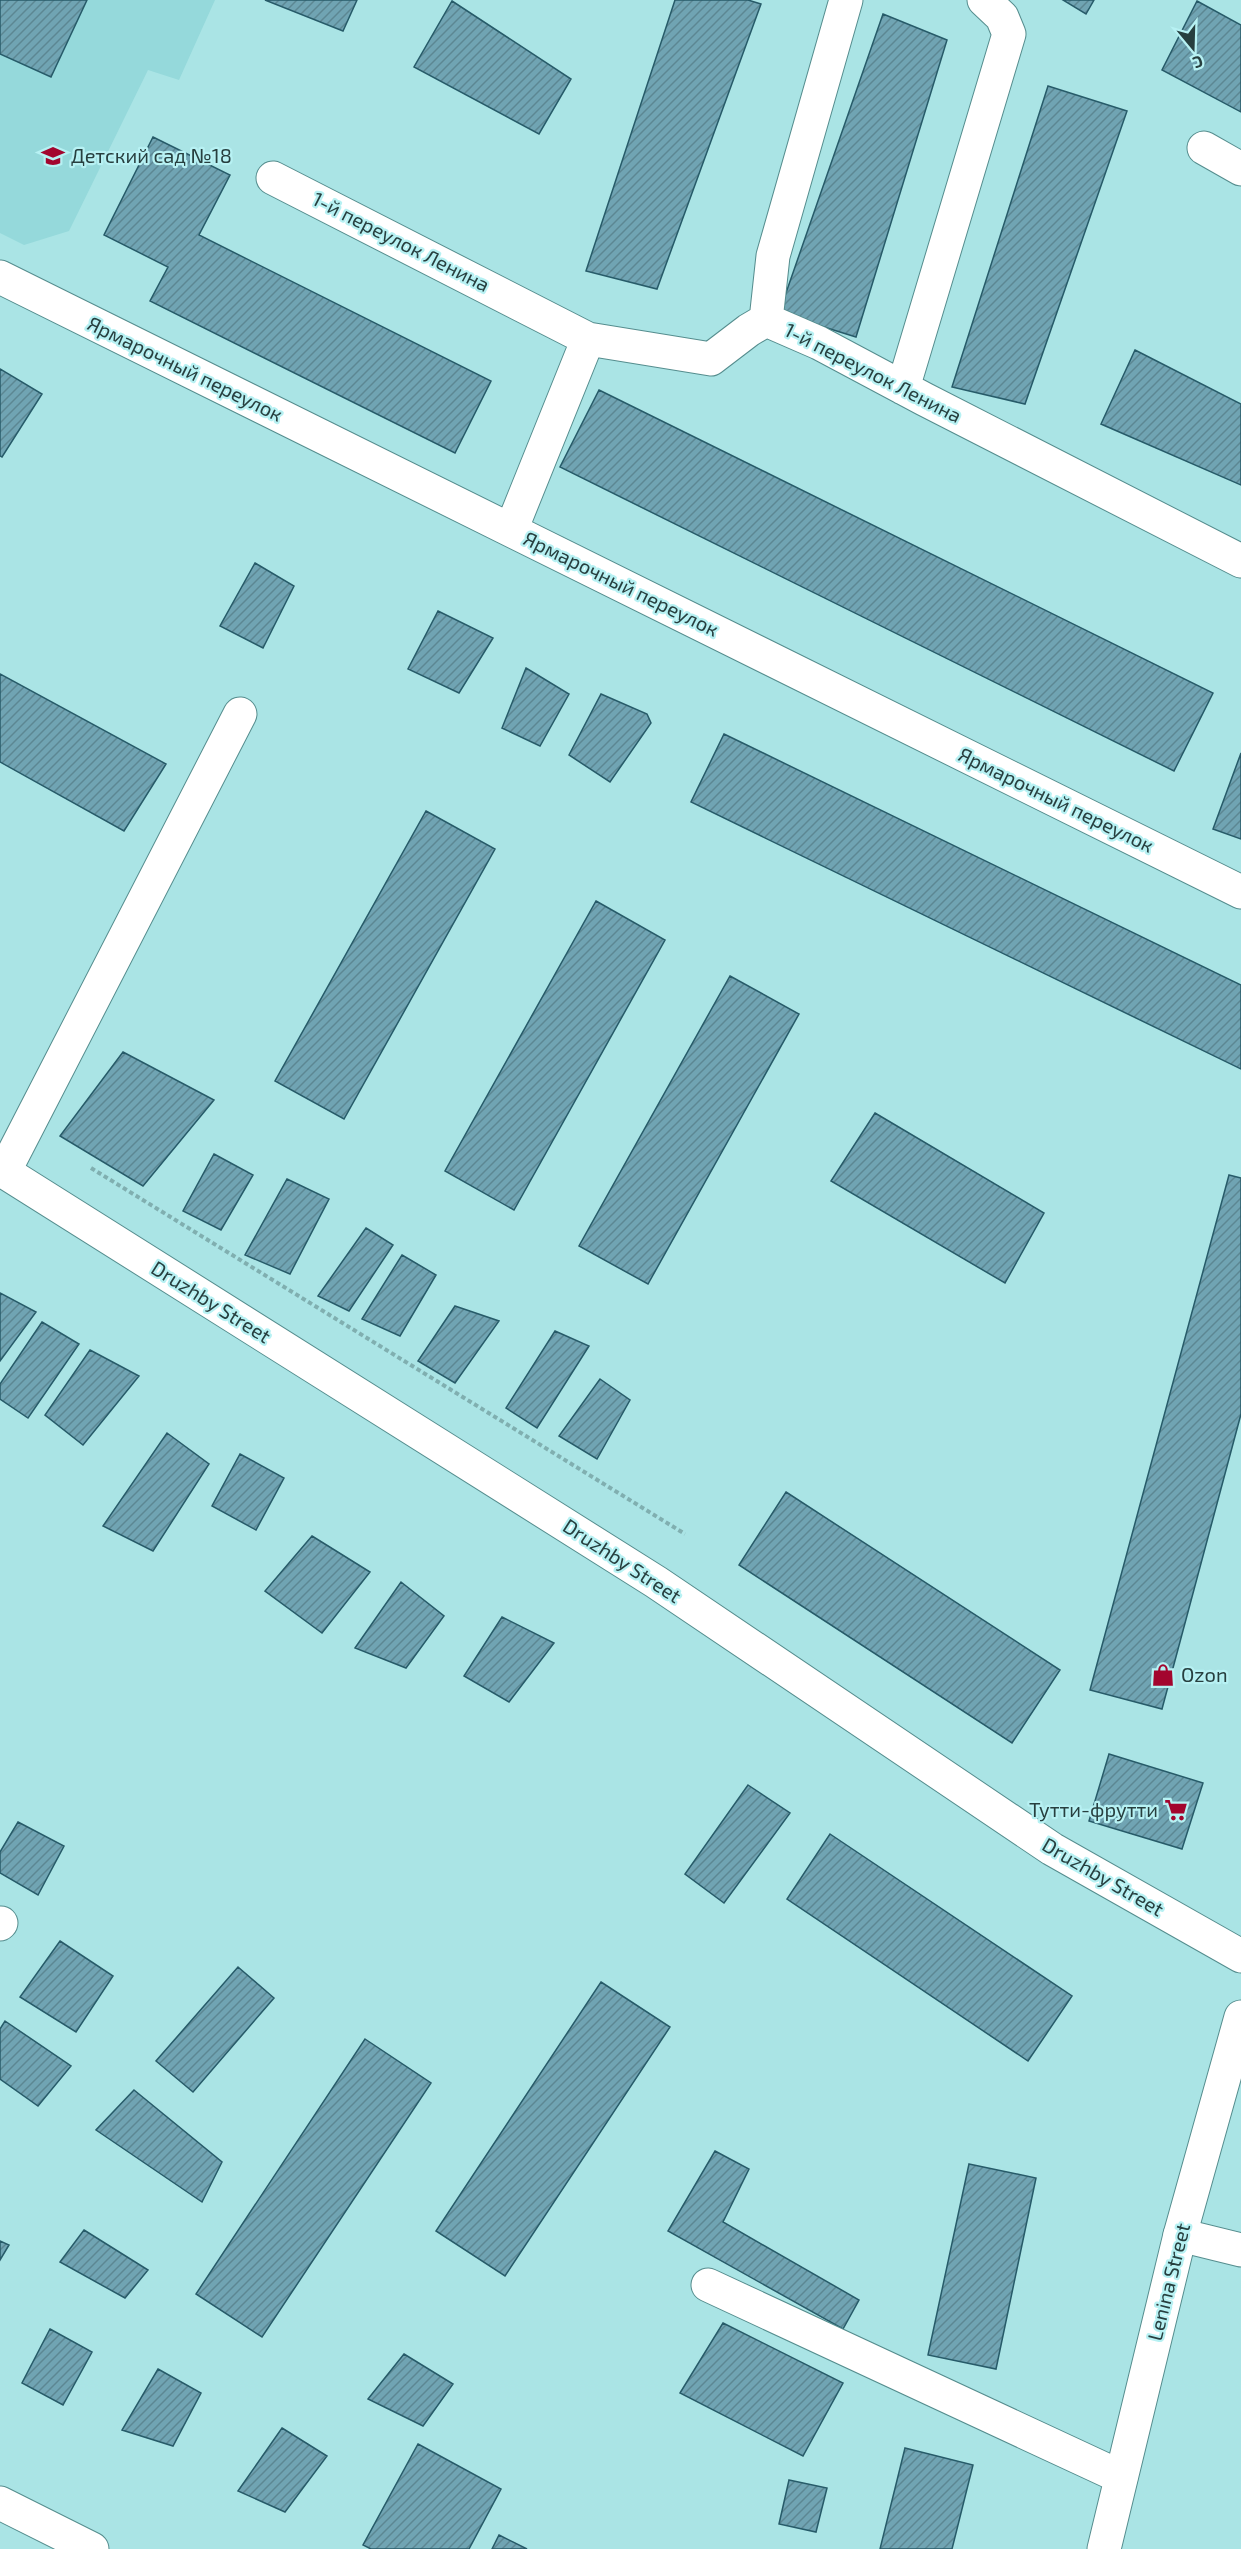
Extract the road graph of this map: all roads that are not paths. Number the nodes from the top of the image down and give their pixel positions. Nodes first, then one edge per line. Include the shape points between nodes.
1 (846, 0) edge
2 (984, 0) edge
3 (1204, 147) dead end
4 (1241, 169) edge
5 (273, 178) dead end
6 (0, 277) edge
7 (766, 320) junction
8 (588, 339) junction
9 (903, 388) junction
10 (511, 530) junction
11 (1241, 561) edge
12 (240, 714) dead end
13 (1241, 892) edge
14 (2, 1171) edge
15 (1241, 1956) edge
16 (1241, 2017) edge
17 (1180, 2235) junction
18 (1241, 2250) edge
19 (708, 2285) dead end
20 (1121, 2477) junction
21 (0, 2504) edge
22 (92, 2549) edge
23 (1104, 2549) edge

1 - 7 street via 773,256
2 - 9 street via 1002,17 1009,34
3 - 4 street
5 - 8 street, 1-й переулок Ленина
6 - 10 street, Ярмарочный переулок
7 - 8 street, 1-й переулок Ленина via 711,359
7 - 9 street, 1-й переулок Ленина
8 - 10 street
9 - 11 street, 1-й переулок Ленина
10 - 13 street, Ярмарочный переулок
12 - 14 street
14 - 15 street, Druzhby Street via 656,1582 1052,1849
16 - 17 street, Lenina Street
17 - 18 street
17 - 20 street, Lenina Street
19 - 20 street
20 - 23 street, Lenina Street
21 - 22 street

